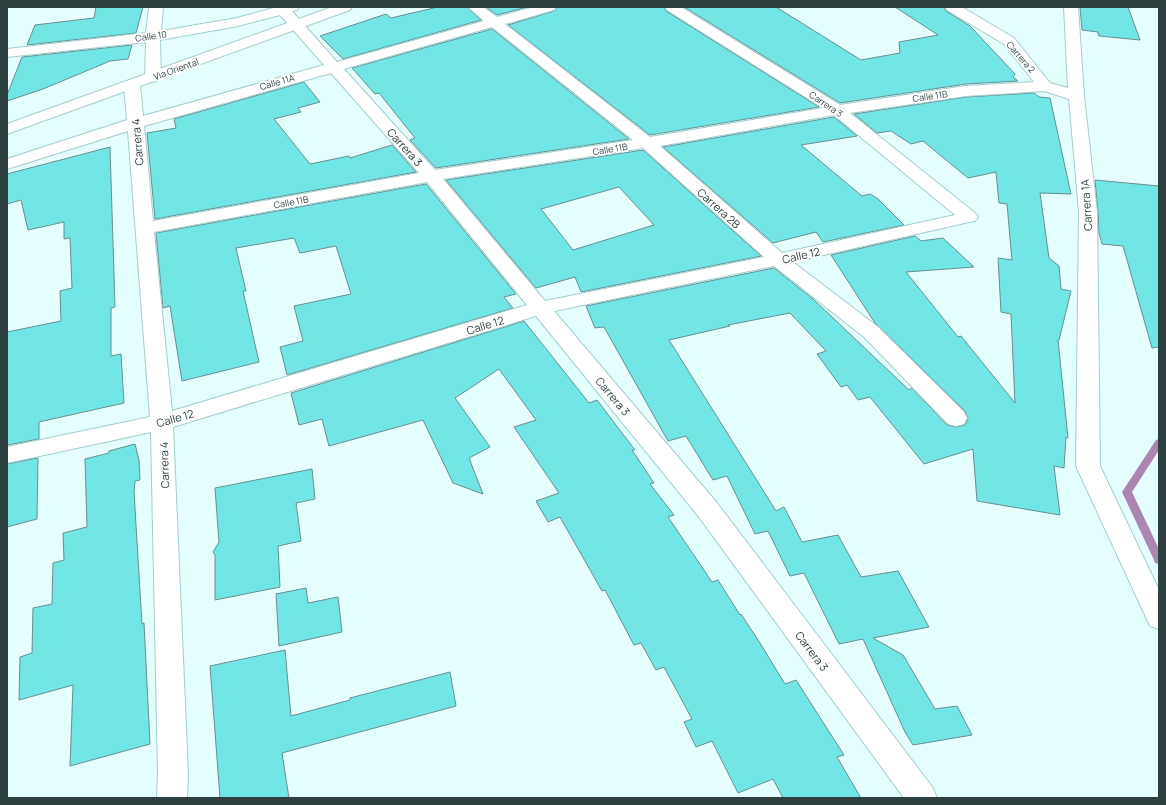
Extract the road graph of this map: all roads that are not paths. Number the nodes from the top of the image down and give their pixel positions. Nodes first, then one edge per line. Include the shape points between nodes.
1 (156, 7) edge
2 (346, 7) edge
3 (475, 7) edge
4 (549, 7) edge
5 (672, 7) edge
6 (952, 7) edge
7 (1071, 7) edge
8 (287, 9) edge
9 (496, 22) junction
10 (297, 25) junction
11 (153, 37) junction
12 (7, 53) edge
13 (333, 66) junction
14 (153, 77) junction
15 (132, 85) junction
16 (1045, 86) junction
17 (1076, 96) junction
18 (837, 110) junction
19 (135, 122) junction
20 (7, 129) edge
21 (647, 143) junction
22 (7, 164) edge
23 (431, 176) junction
24 (969, 217) joint
25 (145, 228) junction
26 (778, 260) junction
27 (540, 308) junction
28 (956, 418) dead end
29 (162, 422) junction
30 (7, 455) edge
31 (1159, 618) edge
32 (172, 798) edge
33 (922, 798) edge

1 - 11 street
2 - 10 street, Via Oriental
3 - 9 street, Carrera 2B
4 - 9 street, Calle 11A
5 - 18 street, Carrera 3
6 - 16 street, Carrera 2 via 1009,41
7 - 17 street, Carrera 1A
8 - 10 street, Carrera 3
8 - 11 street, Calle 10 via 238,22
9 - 13 street, Calle 11A
9 - 21 street, Carrera 2B
10 - 13 street, Carrera 3
10 - 14 street, Via Oriental
11 - 12 street, Calle 10
11 - 14 street
13 - 19 street, Calle 11A
13 - 23 street, Carrera 3
14 - 15 street, Via Oriental
15 - 19 street, Carrera 4
15 - 20 street, Via Oriental
16 - 17 street, Calle 11B
16 - 18 street, Calle 11B via 966,91
17 - 31 street, Carrera 1A via 1088,212 1088,466
18 - 21 street, Calle 11B
18 - 24 street, Carrera 3
19 - 22 street, Calle 11A
19 - 25 street, Carrera 4
21 - 23 street, Calle 11B
21 - 26 street, Carrera 2B
23 - 25 street, Calle 11B
23 - 27 street, Carrera 3
24 - 26 street, Calle 12
25 - 29 street, Carrera 4
26 - 27 street, Calle 12
26 - 28 street, Carrera 2B via 871,332
27 - 29 street, Calle 12
27 - 33 street, Carrera 3 via 708,510
29 - 30 street, Calle 12
29 - 32 street, Carrera 4

